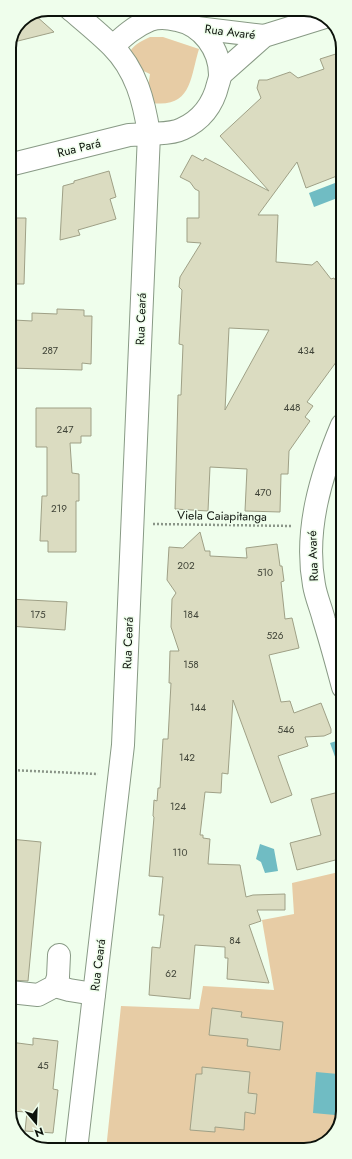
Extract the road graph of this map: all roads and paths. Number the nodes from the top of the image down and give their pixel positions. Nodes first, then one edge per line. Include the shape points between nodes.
1 (78, 16) edge
2 (318, 19) edge
3 (197, 28) junction
4 (264, 36) junction
5 (113, 46) junction
6 (220, 76) junction
7 (149, 134) junction
8 (16, 163) edge
9 (336, 440) edge
10 (132, 523) junction
11 (312, 526) junction
12 (336, 662) edge
13 (16, 770) edge
14 (121, 775) junction
15 (60, 955) dead end
16 (55, 986) junction
17 (16, 993) edge
18 (94, 994) junction
19 (77, 1143) edge

1 - 5 street
2 - 4 street, Rua Avaré
3 - 4 street, Rua Avaré
3 - 5 street via 170,18 151,20 136,26
3 - 6 street via 210,42
4 - 6 street, Rua Avaré
5 - 7 street, Rua Ceará via 134,76 145,106
6 - 7 street, Rua Pará via 210,106 198,119 181,130
7 - 8 street, Rua Pará via 129,135
7 - 10 street, Rua Ceará
9 - 11 street, Rua Avaré via 326,466
10 - 11 path, Viela Caiapitanga
10 - 14 street, Rua Ceará
11 - 12 street, Rua Avaré via 314,585
13 - 14 path
14 - 18 street, Rua Ceará
15 - 16 street
16 - 17 street via 38,995
16 - 18 street
18 - 19 street, Rua Ceará

